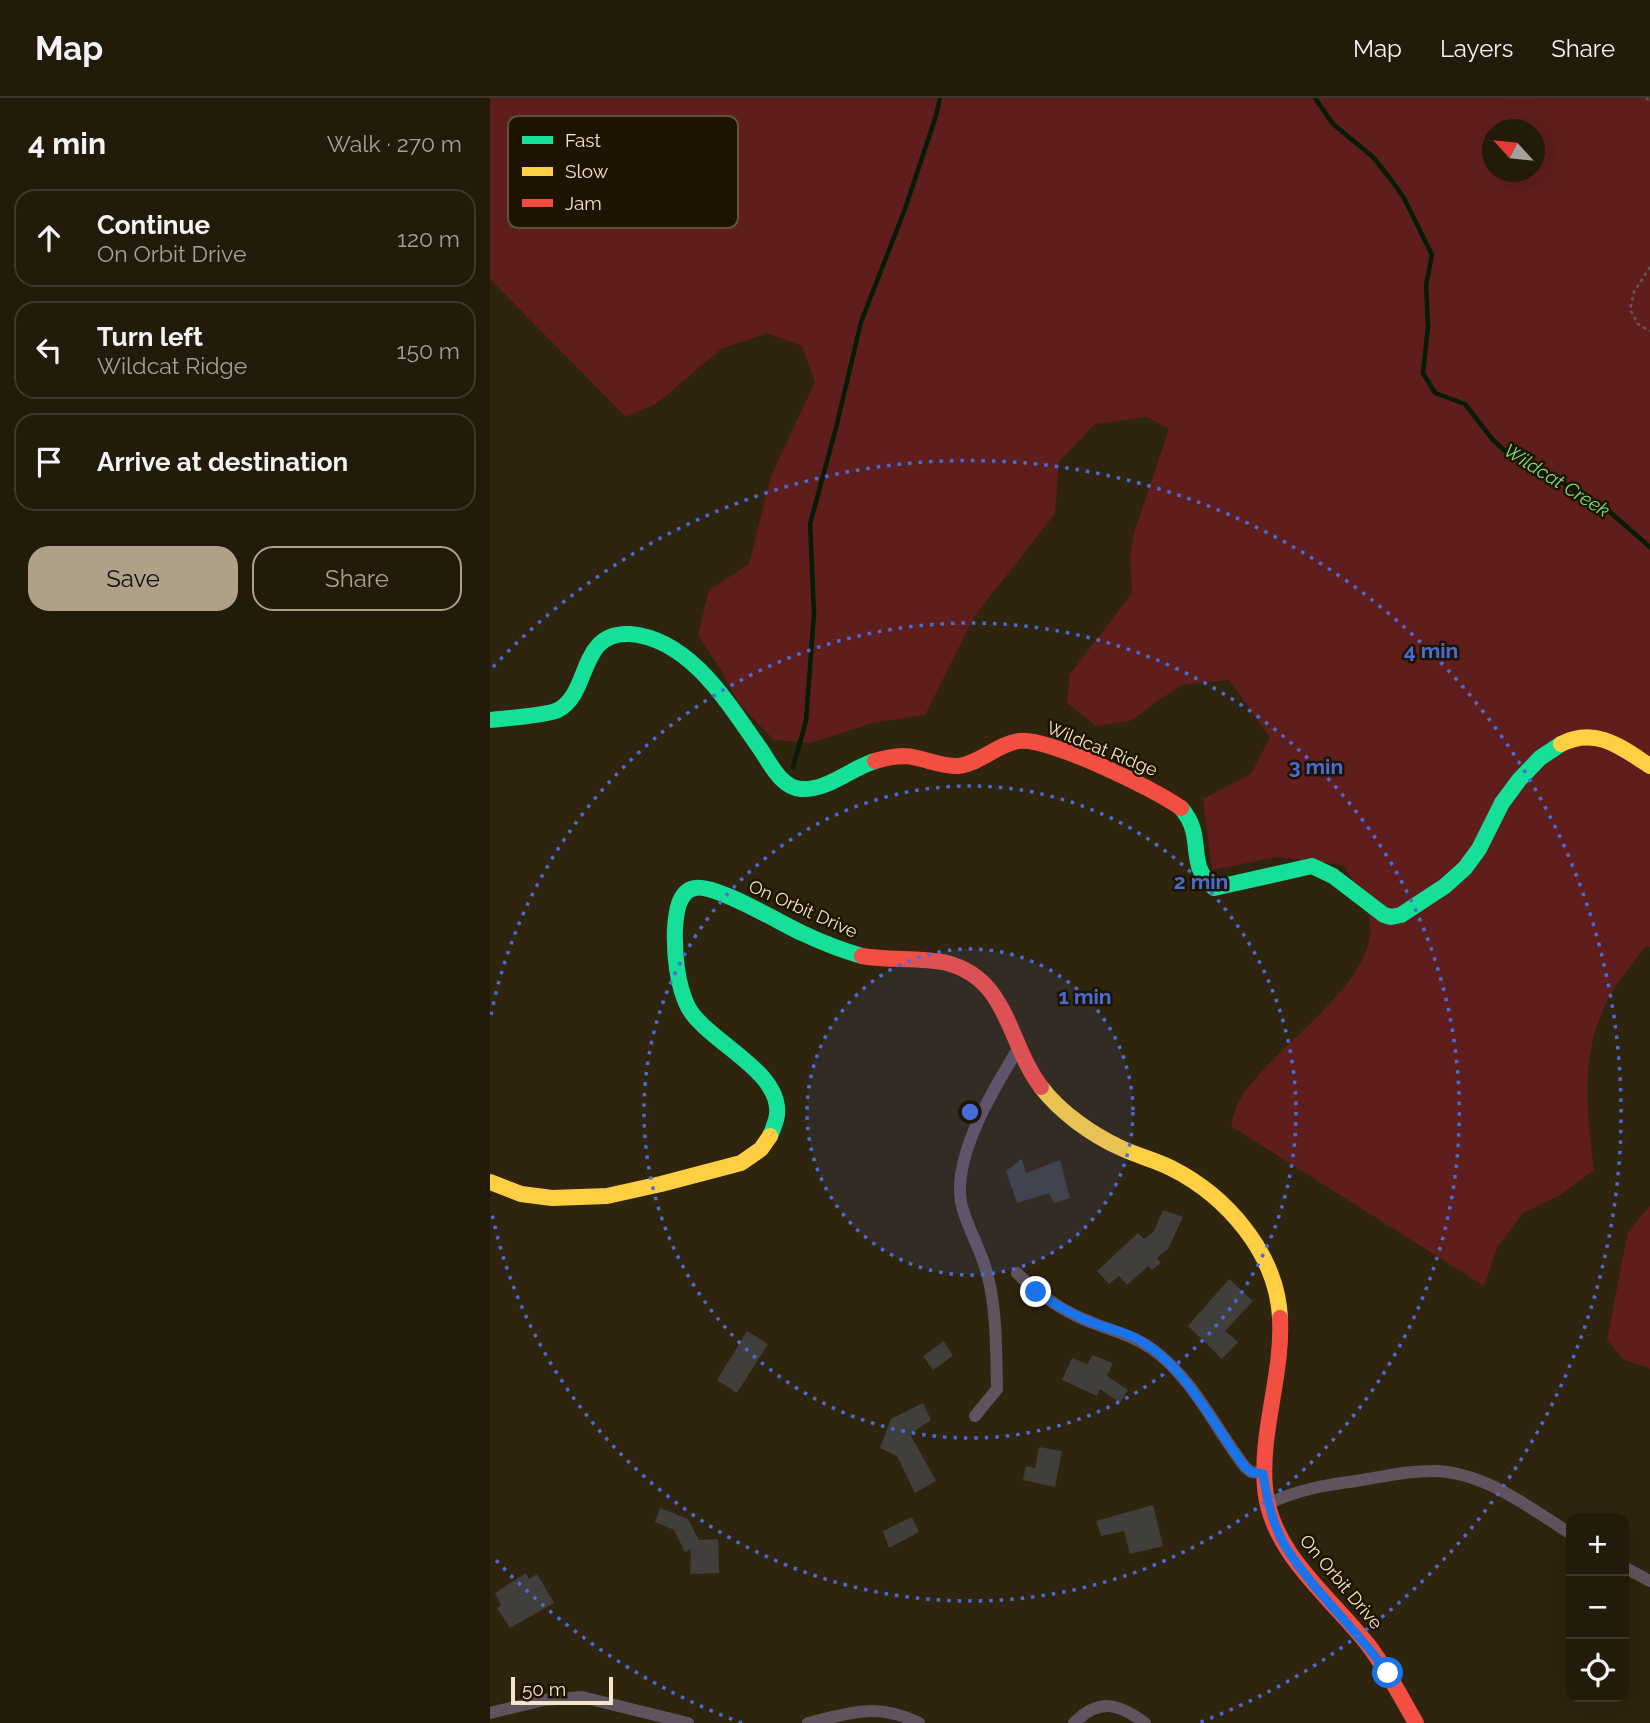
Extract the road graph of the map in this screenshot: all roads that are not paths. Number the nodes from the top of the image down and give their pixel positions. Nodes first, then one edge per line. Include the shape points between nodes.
1 (490, 720) edge
2 (1650, 766) edge
3 (1018, 1049) junction
4 (490, 1182) edge
5 (1017, 1273) dead end
6 (975, 1416) dead end
7 (1263, 1474) junction
8 (1268, 1504) junction
9 (1566, 1531) edge
10 (1629, 1570) edge
11 (1650, 1581) edge
12 (490, 1713) edge
13 (688, 1723) edge
14 (808, 1723) edge
15 (919, 1723) edge
16 (1074, 1723) edge
17 (1145, 1723) edge
18 (1416, 1723) edge

1 - 2 street, Wildcat Ridge via 566,706 593,653 607,638 622,634 646,637 704,674 773,769 793,787 823,785 869,763 895,757 958,766 1010,742 1032,741 1126,777 1182,807 1191,820 1198,872 1214,888 1312,866 1332,875 1384,917 1412,909 1470,863 1502,803 1538,760 1559,745 1578,737 1595,737
3 - 4 street, On Orbit Drive via 1007,1012 988,986 962,968 934,961 862,956 715,890 688,890 676,912 679,983 698,1020 758,1073 775,1098 777,1113 763,1148 741,1163 606,1196 566,1200 522,1195
3 - 6 street via 993,1089 962,1169 961,1202 988,1277 996,1354 997,1389
3 - 7 street, On Orbit Drive via 1042,1089 1093,1132 1178,1172 1210,1194 1254,1238 1270,1270 1282,1328
5 - 7 street via 1057,1306 1153,1350 1180,1373 1245,1467
7 - 8 street, On Orbit Drive
8 - 9 street via 1314,1487 1435,1471 1480,1480
8 - 18 street, On Orbit Drive via 1284,1544 1367,1643
10 - 11 street
12 - 13 street via 582,1696
14 - 15 street via 841,1713 877,1710
16 - 17 street via 1085,1712 1104,1706 1127,1711

